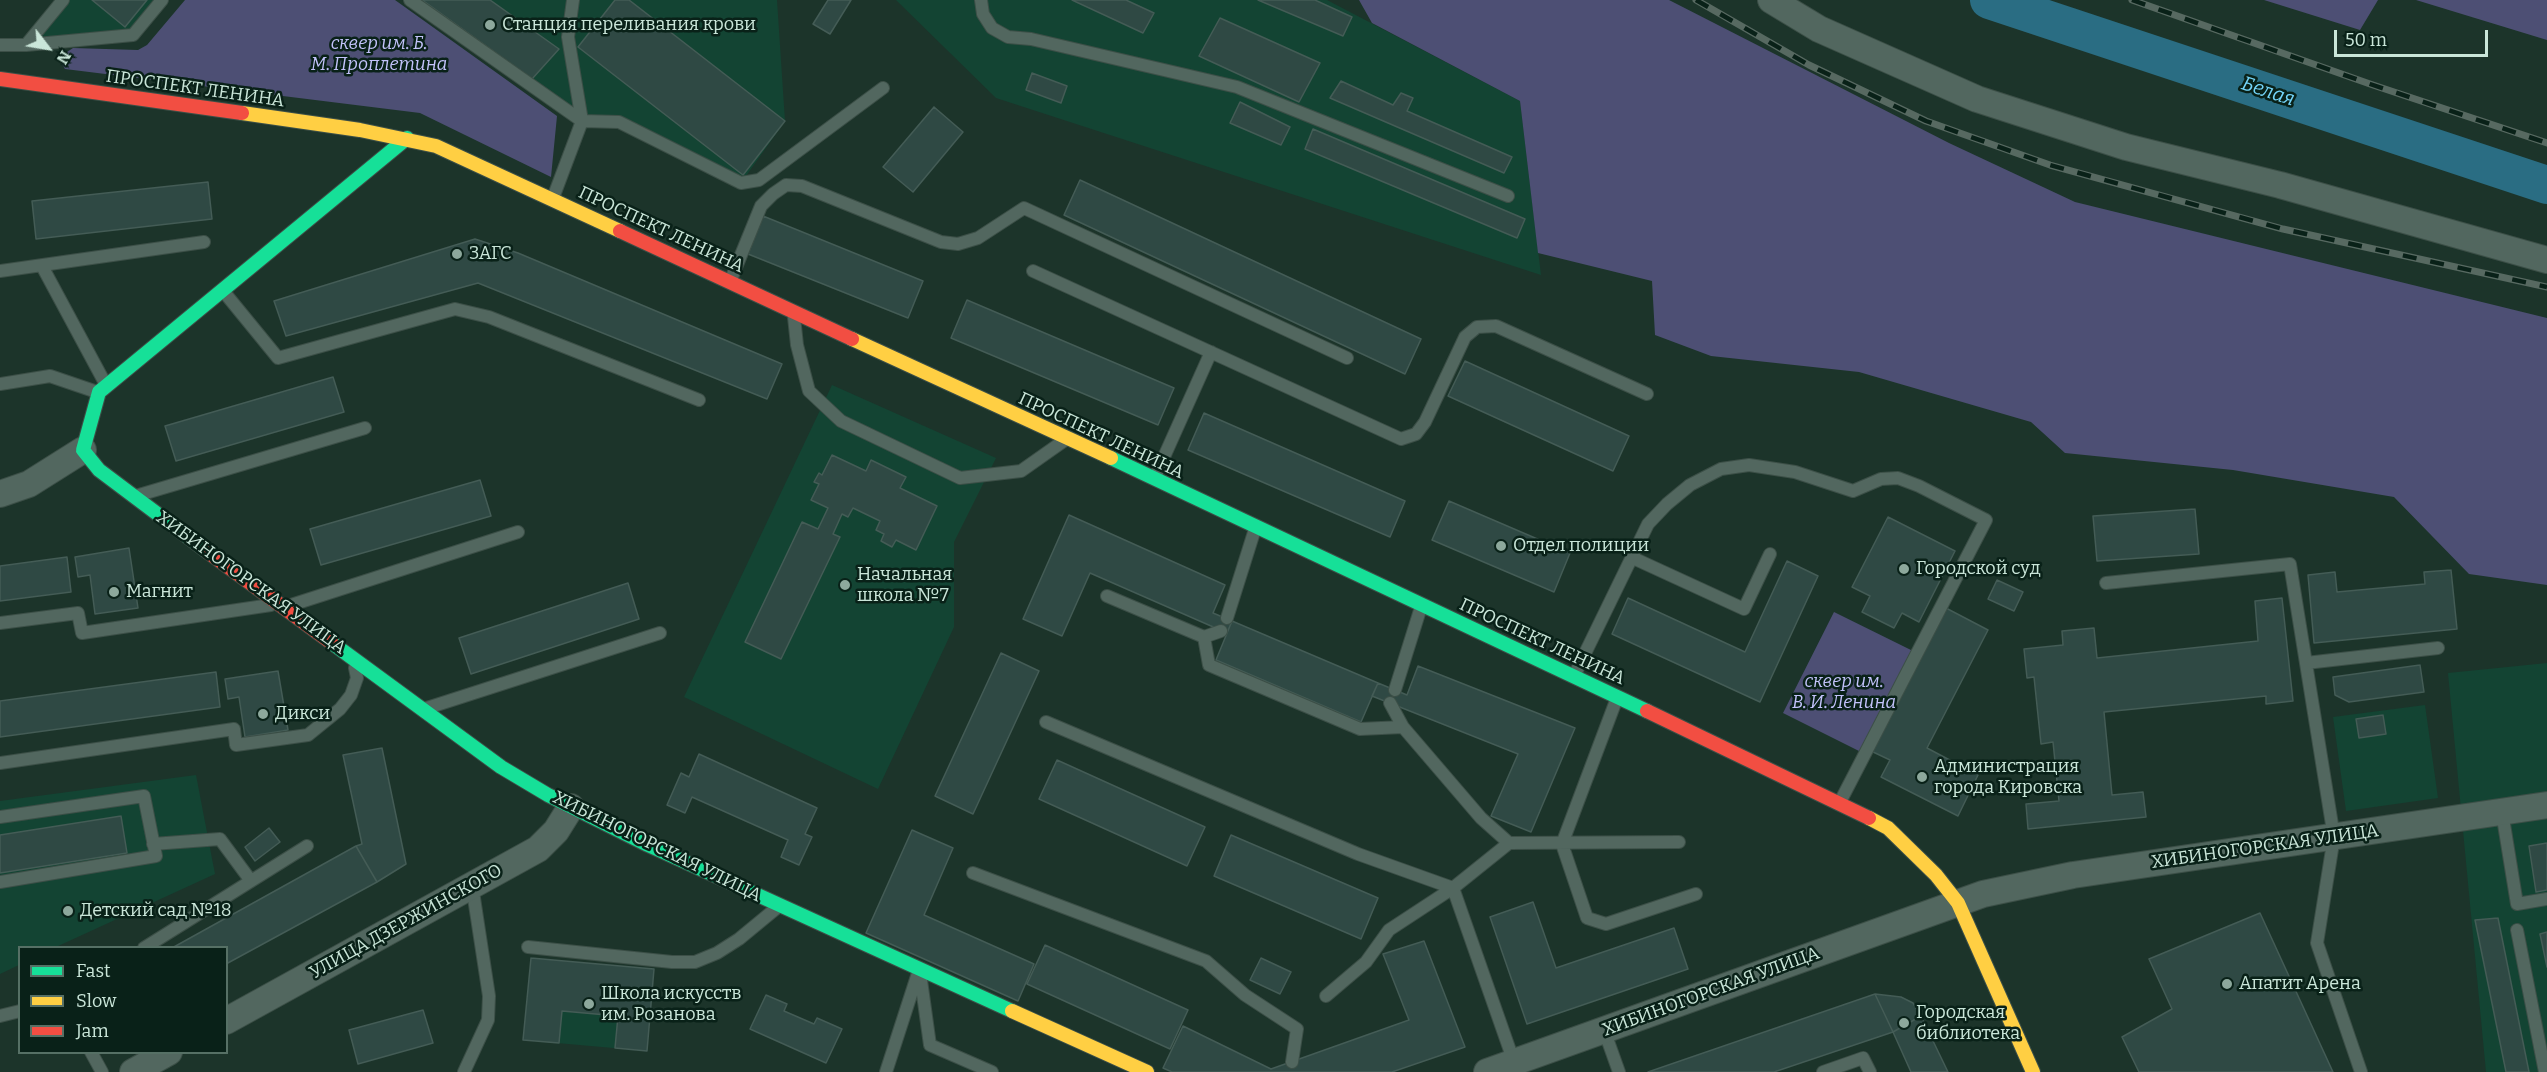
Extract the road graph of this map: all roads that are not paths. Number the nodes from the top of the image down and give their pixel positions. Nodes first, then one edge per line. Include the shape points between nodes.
1 (63, 0) edge
2 (162, 0) edge
3 (410, 0) edge
4 (573, 0) edge
5 (981, 0) edge
6 (1771, 0) edge
7 (0, 45) edge
8 (26, 45) junction
9 (0, 80) edge
10 (883, 88) dead end
11 (582, 122) junction
12 (406, 138) junction
13 (1508, 196) dead end
14 (552, 199) junction
15 (204, 242) dead end
16 (2547, 260) edge
17 (42, 266) junction
18 (0, 271) edge
19 (1033, 271) dead end
20 (730, 283) junction
21 (223, 290) junction
22 (794, 313) junction
23 (1211, 352) junction
24 (1347, 358) dead end
25 (0, 384) edge
26 (102, 389) junction
27 (1647, 394) dead end
28 (699, 400) dead end
29 (365, 428) dead end
30 (1066, 440) junction
31 (82, 450) junction
32 (1155, 479) junction
33 (0, 494) edge
34 (133, 497) junction
35 (1256, 528) junction
36 (518, 532) dead end
37 (1770, 554) dead end
38 (1633, 558) junction
39 (2106, 583) dead end
40 (1107, 596) dead end
41 (280, 606) junction
42 (1422, 606) junction
43 (1227, 618) dead end
44 (0, 623) edge
45 (1221, 631) dead end
46 (660, 633) dead end
47 (1204, 637) junction
48 (2438, 648) dead end
49 (352, 658) junction
50 (2306, 663) junction
51 (1574, 677) junction
52 (1395, 690) dead end
53 (1617, 697) junction
54 (1390, 703) dead end
55 (422, 709) junction
56 (1046, 722) dead end
57 (1403, 728) junction
58 (0, 763) edge
59 (1840, 802) junction
60 (2547, 805) edge
61 (571, 807) junction
62 (2502, 812) junction
63 (0, 817) edge
64 (2334, 837) junction
65 (1679, 842) dead end
66 (1509, 843) junction
67 (153, 844) junction
68 (1562, 844) junction
69 (307, 846) dead end
70 (973, 873) dead end
71 (251, 881) junction
72 (0, 882) edge
73 (472, 885) junction
74 (1453, 888) junction
75 (1696, 894) dead end
76 (2547, 899) edge
77 (780, 905) junction
78 (1946, 907) junction
79 (2517, 930) dead end
80 (147, 946) edge
81 (528, 947) dead end
82 (920, 969) junction
83 (1326, 996) dead end
84 (18, 1012) edge
85 (0, 1016) edge
86 (228, 1020) edge
87 (1605, 1030) junction
88 (92, 1054) edge
89 (167, 1054) edge
90 (1292, 1062) dead end
91 (1514, 1062) junction
92 (102, 1072) edge
93 (133, 1072) edge
94 (464, 1072) edge
95 (886, 1072) edge
96 (993, 1072) edge
97 (1148, 1072) edge
98 (1487, 1072) edge
99 (1619, 1072) edge
100 (1823, 1072) edge
101 (1870, 1072) edge
102 (2033, 1072) edge
103 (2361, 1072) edge
104 (2545, 1072) edge

1 - 8 lane
2 - 8 lane via 134,35
3 - 11 lane
4 - 11 lane via 568,37
5 - 13 lane via 983,14 992,28 1008,37 1237,87
6 - 16 street via 1819,30 1977,99 2126,147 2280,185
7 - 8 lane
9 - 12 main road, ПРОСПЕКТ ЛЕНИНА
10 - 11 lane via 759,180 741,183 619,122
11 - 14 lane
12 - 14 main road, ПРОСПЕКТ ЛЕНИНА via 436,146
12 - 21 main road
14 - 20 main road, ПРОСПЕКТ ЛЕНИНА
15 - 17 lane
17 - 18 lane
17 - 26 lane
19 - 23 lane
20 - 22 main road, ПРОСПЕКТ ЛЕНИНА
20 - 24 lane via 761,206 786,185 802,186 941,242 957,244 978,238 1024,208
21 - 26 main road
21 - 28 lane via 278,358 456,309 489,317
22 - 30 main road, ПРОСПЕКТ ЛЕНИНА
22 - 30 lane via 797,345 809,391 841,421 960,478 1021,471
23 - 27 lane via 1401,439 1416,434 1425,422 1465,337 1477,327 1496,326
23 - 32 lane
25 - 26 lane via 50,376
26 - 31 main road
29 - 34 lane
30 - 32 main road, ПРОСПЕКТ ЛЕНИНА
31 - 33 street via 29,484
31 - 34 main road, ХИБИНОГОРСКАЯ УЛИЦА via 99,470
32 - 35 main road, ПРОСПЕКТ ЛЕНИНА
34 - 41 main road, ХИБИНОГОРСКАЯ УЛИЦА
35 - 42 main road, ПРОСПЕКТ ЛЕНИНА
35 - 43 lane
36 - 41 lane
37 - 38 lane via 1744,609
38 - 51 lane
38 - 59 lane via 1648,524 1666,504 1690,485 1721,469 1749,465 1795,472 1853,491 1881,479 1898,478 1986,520
39 - 50 lane via 2290,564
40 - 47 lane
41 - 44 lane via 82,633 78,613
41 - 49 main road, ХИБИНОГОРСКАЯ УЛИЦА
42 - 51 main road, ПРОСПЕКТ ЛЕНИНА
42 - 52 lane
45 - 47 lane
46 - 55 lane
47 - 57 lane via 1209,665 1360,729
48 - 50 lane
49 - 55 main road, ХИБИНОГОРСКАЯ УЛИЦА
49 - 58 lane via 357,678 351,695 308,735 236,745 234,729
50 - 64 lane
51 - 53 main road, ПРОСПЕКТ ЛЕНИНА
53 - 59 main road, ПРОСПЕКТ ЛЕНИНА
53 - 68 lane
54 - 57 lane
55 - 61 main road, ХИБИНОГОРСКАЯ УЛИЦА via 501,767
56 - 74 lane via 1358,854
57 - 66 lane via 1481,818
59 - 78 main road, ПРОСПЕКТ ЛЕНИНА via 1888,828 1936,874
60 - 62 street, ХИБИНОГОРСКАЯ УЛИЦА
61 - 73 street, УЛИЦА ДЗЕРЖИНСКОГО via 556,831 538,849
61 - 77 main road, ХИБИНОГОРСКАЯ УЛИЦА
62 - 64 street, ХИБИНОГОРСКАЯ УЛИЦА
62 - 76 lane via 2517,904
63 - 67 lane via 144,796
64 - 78 street, ХИБИНОГОРСКАЯ УЛИЦА via 2073,875 1983,894
64 - 103 lane via 2317,943
65 - 68 lane
66 - 68 lane
66 - 74 lane
67 - 71 lane via 220,839
67 - 72 lane via 156,856
68 - 75 lane via 1587,918 1606,924
69 - 71 lane
70 - 90 lane via 1206,961 1245,995 1297,1029
71 - 80 lane
73 - 86 street, УЛИЦА ДЗЕРЖИНСКОГО
73 - 94 lane via 489,996 488,1020
74 - 83 lane via 1389,930 1366,962
74 - 91 lane
77 - 81 lane via 739,939 695,962
77 - 82 main road, ХИБИНОГОРСКАЯ УЛИЦА
78 - 87 street, ХИБИНОГОРСКАЯ УЛИЦА
78 - 102 main road, ПРОСПЕКТ ЛЕНИНА
79 - 104 lane
82 - 95 lane
82 - 96 lane via 930,1045
82 - 97 main road, ХИБИНОГОРСКАЯ УЛИЦА
84 - 85 lane
87 - 91 street, ХИБИНОГОРСКАЯ УЛИЦА
87 - 99 lane
88 - 92 lane
89 - 93 street
91 - 98 street, ХИБИНОГОРСКАЯ УЛИЦА
100 - 101 lane via 1863,1058

